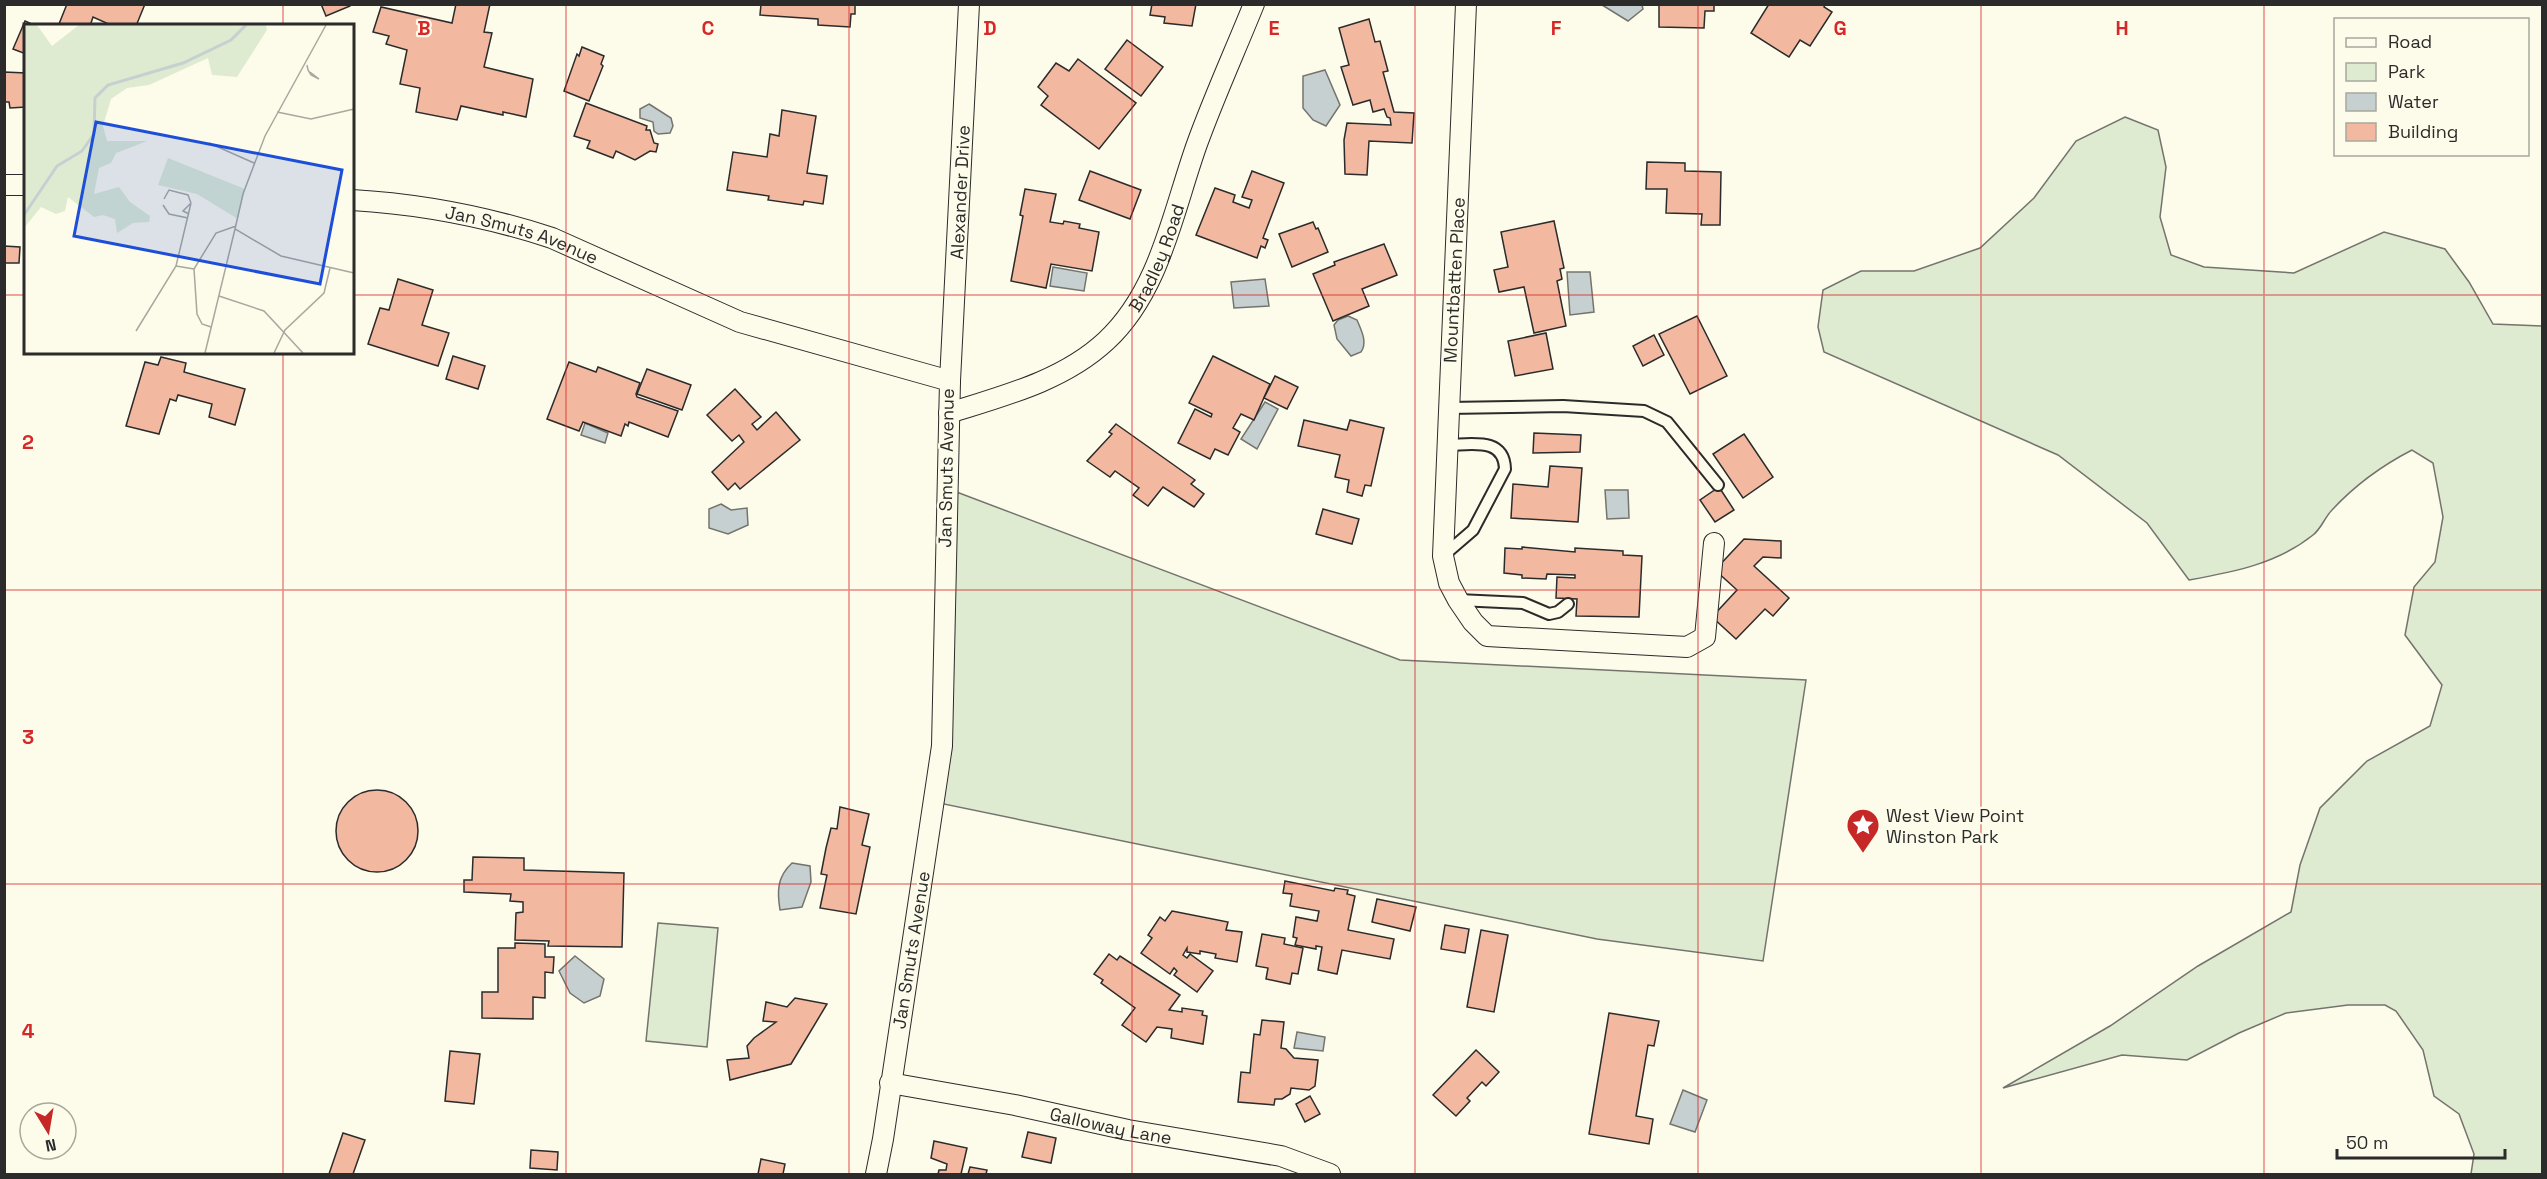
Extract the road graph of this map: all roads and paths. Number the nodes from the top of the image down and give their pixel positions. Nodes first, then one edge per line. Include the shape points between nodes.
1 (969, 4) edge
2 (1254, 4) edge
3 (1466, 4) edge
4 (4, 185) edge
5 (24, 185) edge
6 (354, 200) edge
7 (950, 381) junction
8 (1448, 408) junction
9 (949, 413) junction
10 (1446, 446) junction
11 (1718, 484) dead end
12 (1714, 543) dead end
13 (1443, 556) junction
14 (1458, 600) junction
15 (1568, 604) dead end
16 (890, 1083) junction
17 (876, 1174) edge
18 (1330, 1174) edge

1 - 7 street, Alexander Drive
2 - 9 street, Bradley Road via 1197,143 1155,271 1119,326 1106,341 1065,370
3 - 8 street, Mountbatten Place
4 - 5 street
6 - 7 street, Jan Smuts Avenue via 499,221 552,238 740,322
7 - 9 street, Jan Smuts Avenue
8 - 10 street, Mountbatten Place
8 - 11 lane via 1563,406 1644,411 1666,422
9 - 16 street, Jan Smuts Avenue via 942,746
10 - 13 street, Mountbatten Place
10 - 13 lane via 1488,444 1505,458 1505,469 1473,530
12 - 14 street, Mountbatten Place via 1705,637 1687,647 1487,636
13 - 14 street, Mountbatten Place via 1449,584
14 - 15 lane via 1523,603 1549,614
16 - 17 street, Jan Smuts Avenue
16 - 18 street, Galloway Lane via 1281,1156

